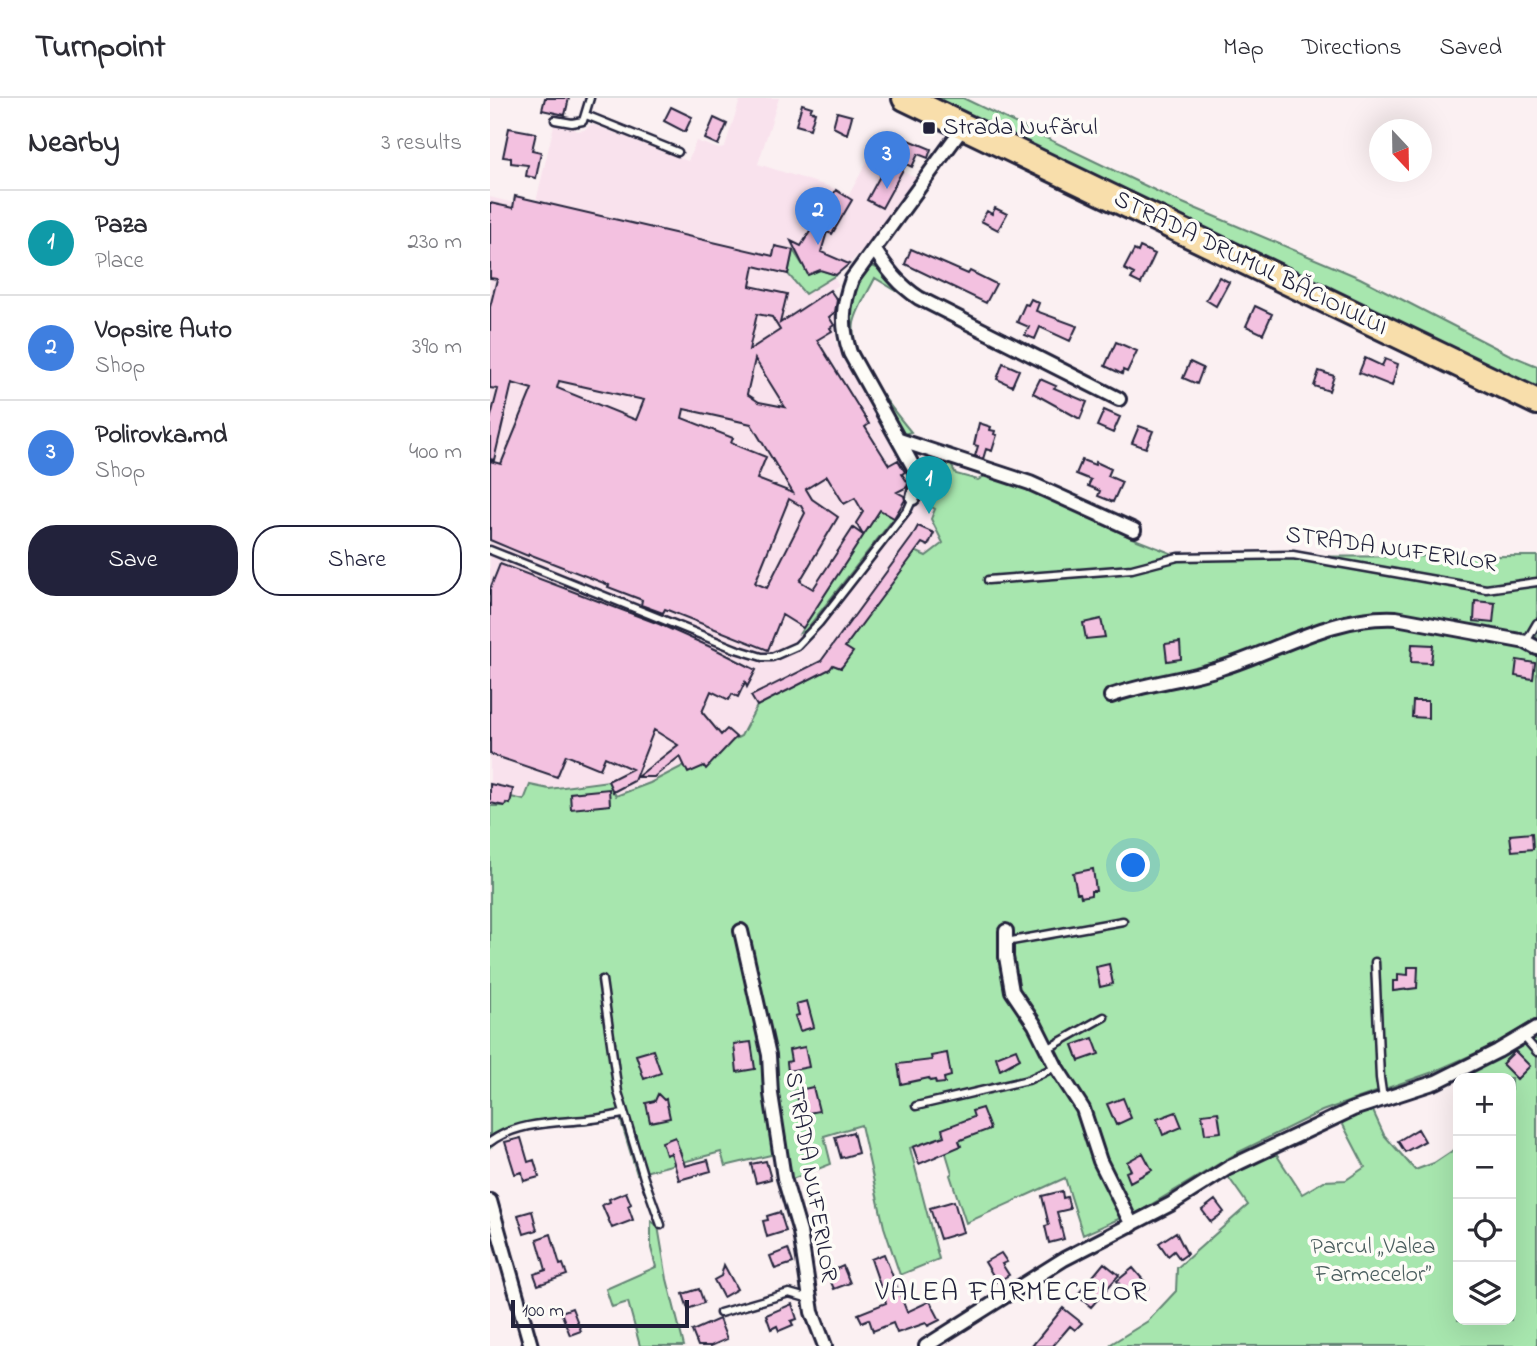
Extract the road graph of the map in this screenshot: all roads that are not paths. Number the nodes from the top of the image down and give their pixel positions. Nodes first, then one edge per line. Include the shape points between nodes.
1 (590, 98) edge
2 (905, 98) edge
3 (586, 114) junction
4 (555, 120) dead end
5 (964, 126) junction
6 (678, 152) dead end
7 (874, 249) junction
8 (1119, 399) dead end
9 (1537, 402) edge
10 (899, 440) junction
11 (913, 498) joint
12 (1134, 530) dead end
13 (490, 550) edge
14 (988, 580) dead end
15 (1537, 582) edge
16 (1537, 623) edge
17 (1532, 645) edge
18 (1111, 696) dead end
19 (1123, 921) dead end
20 (741, 931) dead end
21 (1006, 937) joint
22 (1375, 962) dead end
23 (602, 979) dead end
24 (1104, 1017) dead end
25 (1537, 1028) edge
26 (1522, 1036) junction
27 (1047, 1049) junction
28 (1537, 1052) edge
29 (1056, 1067) junction
30 (1383, 1098) junction
31 (916, 1106) dead end
32 (623, 1114) junction
33 (490, 1142) edge
34 (490, 1201) edge
35 (661, 1224) dead end
36 (1132, 1225) junction
37 (810, 1299) junction
38 (720, 1313) dead end
39 (531, 1346) edge
40 (825, 1346) edge
41 (926, 1346) edge

1 - 3 lane
2 - 5 highway, STRADA DRUMUL BĂCIOIULUI
3 - 4 lane via 578,123
3 - 6 lane
5 - 7 street
5 - 9 highway, STRADA DRUMUL BĂCIOIULUI
7 - 8 street via 902,287 919,298
7 - 10 street via 852,279 843,302 844,334 858,371
10 - 11 street via 916,474
10 - 12 street via 1030,483
11 - 13 lane via 819,623 797,646 772,657 736,649
14 - 15 lane, STRADA NUFERILOR via 1132,569 1178,557 1260,555 1306,557 1486,589
16 - 17 lane
17 - 18 street via 1378,617 1323,629 1221,668
19 - 21 lane
20 - 37 street, STRADA NUFERILOR via 764,1030 775,1126
21 - 27 street via 1009,983
22 - 30 lane
23 - 32 lane
24 - 27 lane
25 - 26 street
26 - 28 lane
26 - 30 street via 1436,1082
27 - 29 street
29 - 31 lane via 1028,1080
29 - 36 street via 1083,1109 1108,1180
30 - 36 street via 1228,1168
32 - 33 lane via 530,1125
32 - 35 lane
34 - 39 street
36 - 41 street via 1064,1259
37 - 38 lane via 789,1293
37 - 40 street, STRADA NUFERILOR

